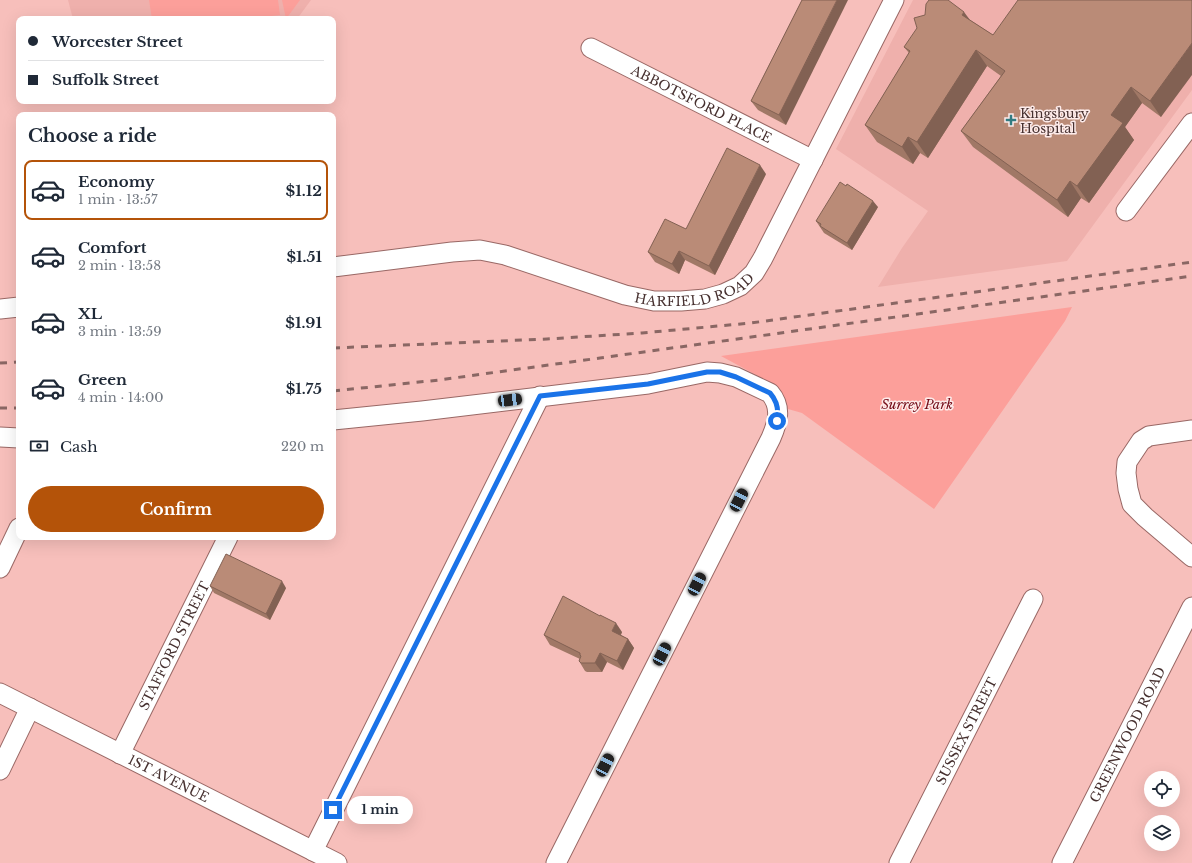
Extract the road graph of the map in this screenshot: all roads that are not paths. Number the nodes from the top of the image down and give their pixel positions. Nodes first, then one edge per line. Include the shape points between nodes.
1 (894, 0) edge
2 (591, 48) dead end
3 (1192, 123) edge
4 (813, 160) junction
5 (1126, 211) dead end
6 (336, 267) edge
7 (16, 307) edge
8 (0, 309) edge
9 (540, 396) junction
10 (336, 420) edge
11 (1192, 430) edge
12 (0, 438) edge
13 (16, 438) edge
14 (16, 534) edge
15 (227, 540) edge
16 (1192, 557) edge
17 (0, 568) edge
18 (1034, 599) dead end
19 (1192, 607) edge
20 (0, 693) edge
21 (30, 708) junction
22 (120, 754) junction
23 (0, 770) edge
24 (313, 851) junction
25 (337, 863) edge
26 (556, 863) edge
27 (899, 863) edge
28 (1062, 863) edge

1 - 4 street, HARFIELD ROAD
2 - 4 street, ABBOTSFORD PLACE
3 - 5 street
4 - 6 street, HARFIELD ROAD via 754,273 740,286 705,299 654,301 625,295 505,255 480,250
7 - 8 street
9 - 10 street
9 - 24 street
9 - 26 street via 648,384 707,372 720,372 770,393 778,407 777,421 771,438
11 - 16 street via 1150,436 1141,441 1127,462 1126,473 1132,504
12 - 13 street
14 - 17 street
15 - 22 street, STAFFORD STREET
18 - 27 street, SUSSEX STREET
19 - 28 street, GREENWOOD ROAD
20 - 21 street, 1ST AVENUE
21 - 22 street, 1ST AVENUE
21 - 23 street
22 - 24 street, 1ST AVENUE
24 - 25 street, 1ST AVENUE

